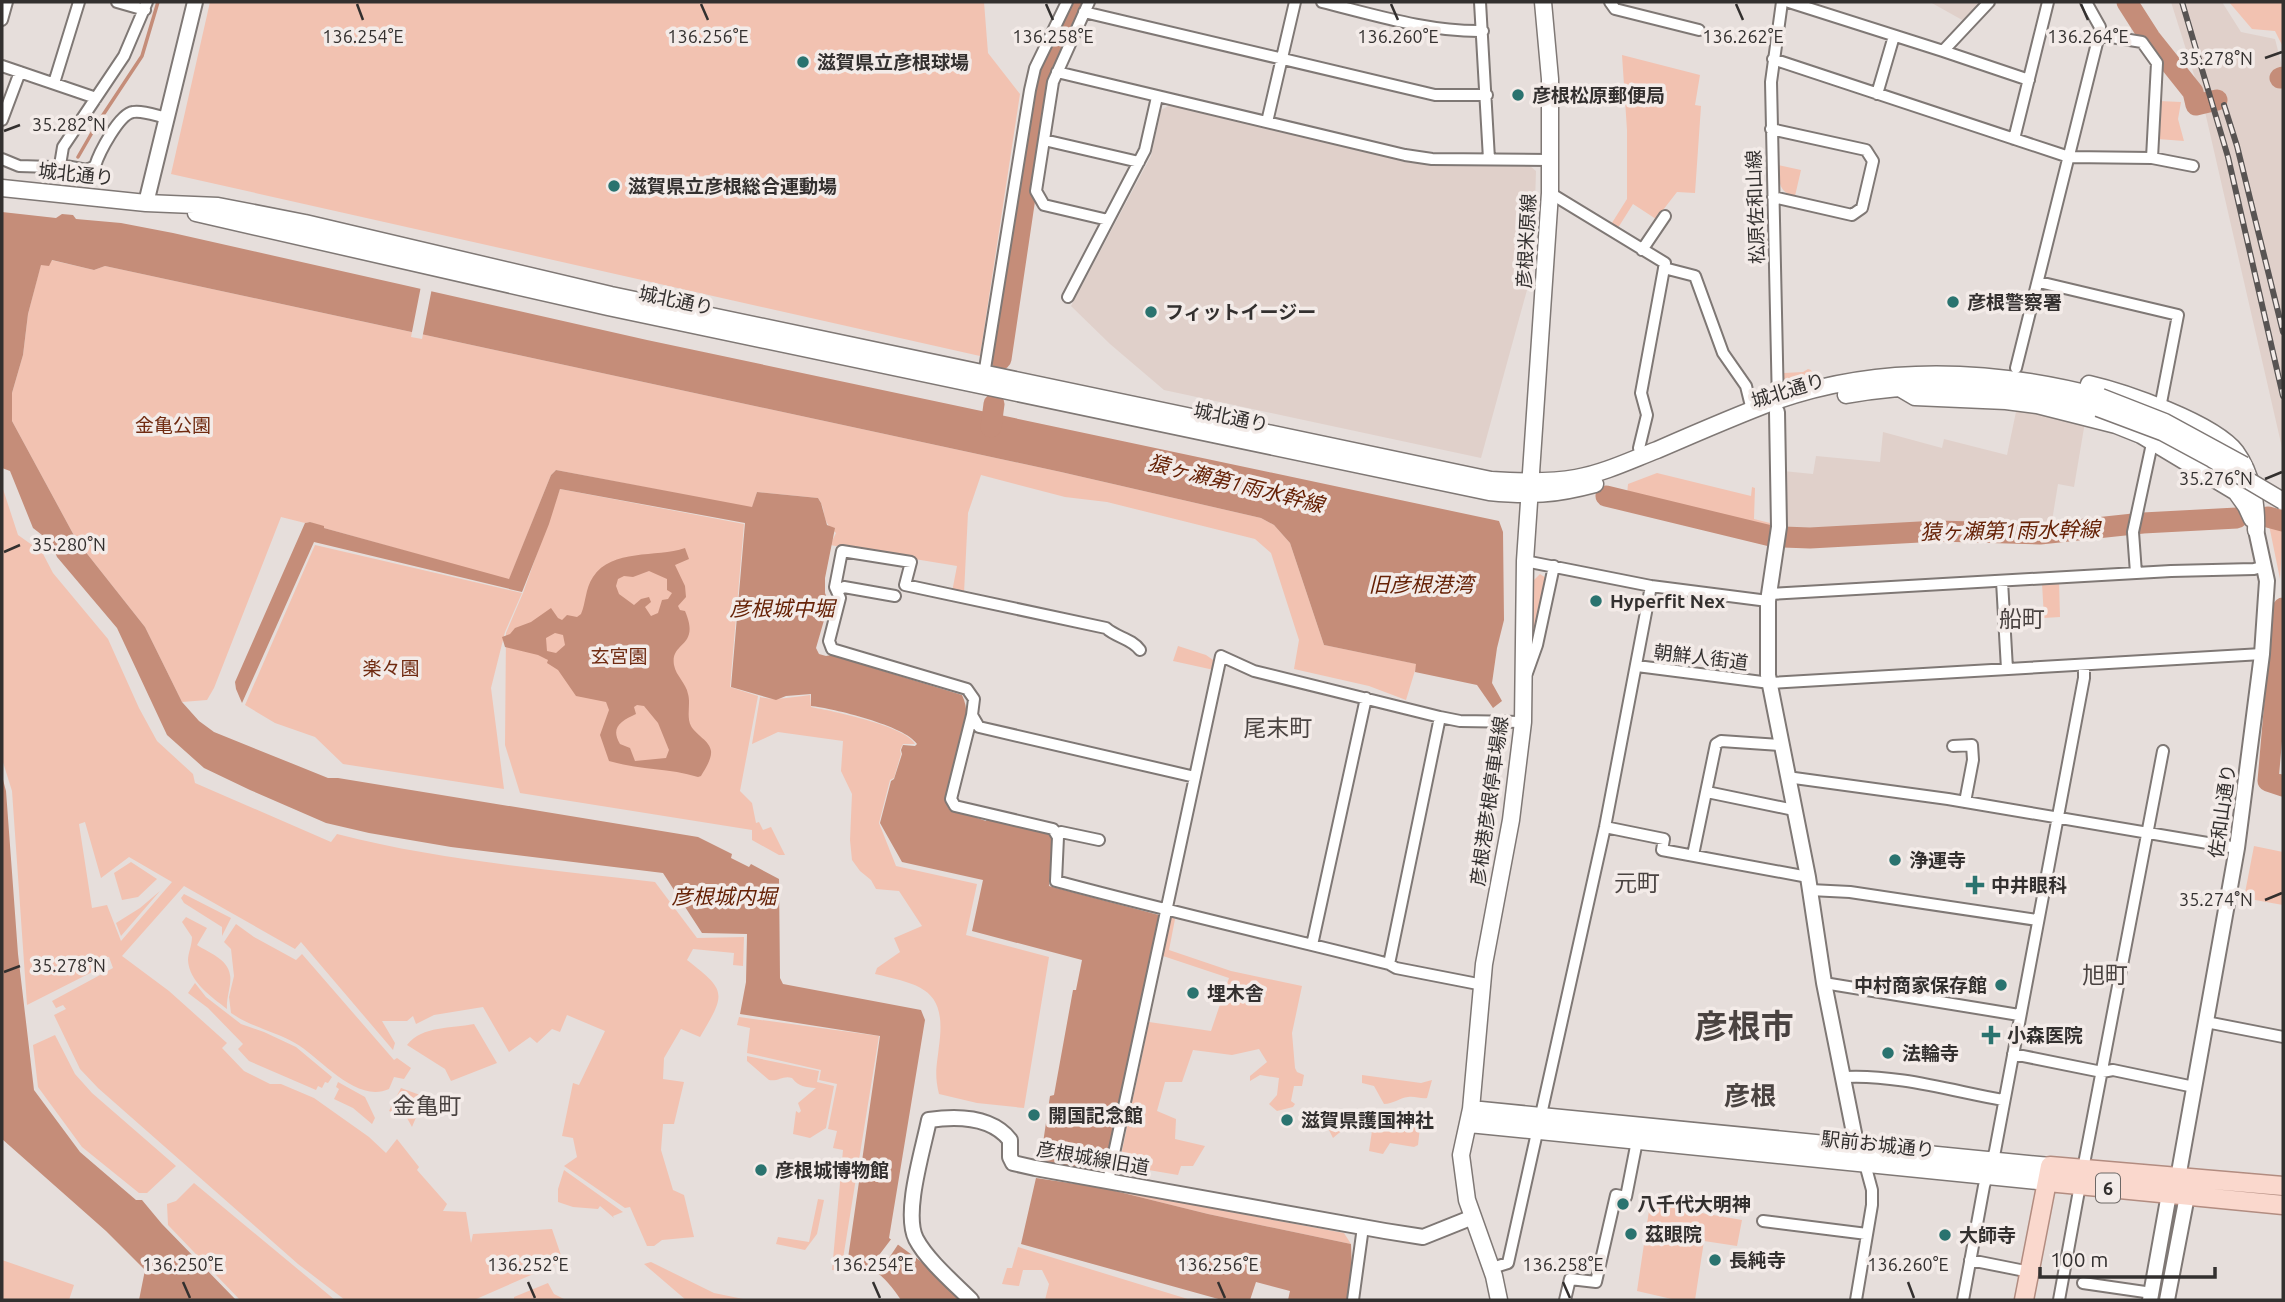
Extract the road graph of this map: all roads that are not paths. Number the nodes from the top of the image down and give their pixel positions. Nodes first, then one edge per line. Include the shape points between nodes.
1 (7, 2) edge
2 (79, 2) edge
3 (117, 2) edge
4 (195, 2) edge
5 (1066, 2) edge
6 (1295, 2) edge
7 (1322, 2) edge
8 (1480, 2) edge
9 (1543, 2) edge
10 (1610, 2) edge
11 (1782, 2) edge
12 (1789, 2) edge
13 (1989, 2) edge
14 (2048, 2) edge
15 (2085, 2) edge
16 (146, 6) edge
17 (1086, 7) edge
18 (2, 20) edge
19 (1699, 30) dead end
20 (1483, 31) junction
21 (2099, 35) junction
22 (1894, 36) junction
23 (1943, 51) junction
24 (1281, 59) junction
25 (1773, 59) junction
26 (2, 66) edge
27 (20, 72) junction
28 (1057, 72) junction
29 (2029, 80) junction
30 (2, 82) edge
31 (54, 83) junction
32 (15, 86) junction
33 (1877, 94) junction
34 (1487, 95) junction
35 (1157, 97) junction
36 (96, 98) junction
37 (167, 118) junction
38 (2, 120) edge
39 (1267, 122) junction
40 (1771, 129) junction
41 (2014, 139) junction
42 (1044, 140) junction
43 (2069, 157) junction
44 (2152, 158) junction
45 (2, 159) edge
46 (1489, 159) junction
47 (1550, 160) junction
48 (1139, 162) junction
49 (60, 165) junction
50 (2193, 166) dead end
51 (2, 188) edge
52 (1550, 193) junction
53 (1773, 197) junction
54 (146, 203) junction
55 (1665, 216) dead end
56 (1108, 220) junction
57 (1642, 250) junction
58 (1664, 268) junction
59 (2039, 282) junction
60 (1068, 297) dead end
61 (2016, 368) junction
62 (984, 375) junction
63 (1897, 382) junction
64 (2099, 402) junction
65 (1778, 406) junction
66 (2160, 407) junction
67 (1752, 410) junction
68 (2152, 442) junction
69 (1642, 456) junction
70 (2283, 489) edge
71 (1532, 490) junction
72 (2283, 501) edge
73 (2256, 530) junction
74 (1525, 561) junction
75 (1554, 566) junction
76 (2266, 566) junction
77 (2136, 573) junction
78 (2002, 582) junction
79 (1651, 586) junction
80 (836, 591) junction
81 (895, 596) dead end
82 (1769, 597) junction
83 (1140, 650) dead end
84 (2262, 654) junction
85 (2084, 665) junction
86 (1637, 666) junction
87 (2007, 670) junction
88 (1524, 683) junction
89 (1770, 683) junction
90 (1366, 698) junction
91 (972, 715) junction
92 (1440, 717) junction
93 (1523, 722) junction
94 (1780, 745) junction
95 (1953, 746) dead end
96 (2163, 751) dead end
97 (1195, 777) junction
98 (1787, 777) junction
99 (1707, 792) junction
100 (1965, 802) junction
101 (1794, 810) junction
102 (2057, 817) junction
103 (1605, 827) junction
104 (2149, 832) junction
105 (1056, 834) junction
106 (1099, 840) dead end
107 (2238, 848) junction
108 (1693, 855) junction
109 (1809, 883) junction
110 (1166, 911) junction
111 (2037, 919) junction
112 (1312, 945) junction
113 (1389, 964) junction
114 (1824, 983) junction
115 (1483, 985) junction
116 (2019, 1015) junction
117 (2206, 1022) junction
118 (2283, 1037) edge
119 (2012, 1054) junction
120 (2102, 1072) junction
121 (1844, 1077) junction
122 (2194, 1087) junction
123 (2003, 1100) junction
124 (1470, 1116) junction
125 (1538, 1124) junction
126 (1637, 1141) junction
127 (1863, 1156) junction
128 (1989, 1169) junction
129 (2049, 1174) junction
130 (2082, 1177) junction
131 (1108, 1181) junction
132 (2283, 1186) edge
133 (2178, 1189) junction
134 (2283, 1205) edge
135 (1473, 1217) junction
136 (1763, 1221) dead end
137 (1363, 1227) junction
138 (1867, 1234) junction
139 (1970, 1260) junction
140 (1492, 1268) junction
141 (2030, 1272) junction
142 (2083, 1283) dead end
143 (2151, 1297) edge
144 (971, 1300) edge
145 (1353, 1300) edge
146 (1502, 1300) edge
147 (1564, 1300) edge
148 (1856, 1300) edge
149 (1962, 1300) edge
150 (2024, 1300) edge
151 (2059, 1300) edge
152 (2167, 1300) edge

1 - 18 street
2 - 31 street
3 - 16 street
4 - 37 street
5 - 62 street via 1035,68 1030,90
6 - 24 street
7 - 20 street via 1430,28
8 - 20 street
9 - 47 main road, 彦根米原線 via 1550,79
10 - 19 street via 1615,9
11 - 25 street, 松原佐和山線
12 - 22 street
13 - 23 street
14 - 29 street
15 - 21 street via 2100,27
16 - 36 street via 124,57
17 - 24 street
17 - 28 street
20 - 34 street
21 - 43 street
21 - 44 street via 2142,43 2157,63
22 - 23 street
22 - 33 street
23 - 29 street
24 - 34 street via 1435,95
24 - 39 street
25 - 33 street
25 - 40 street, 松原佐和山線
26 - 27 street
27 - 31 street
27 - 32 street
28 - 35 street
28 - 42 street
29 - 41 street
30 - 32 street
31 - 36 street
32 - 38 street
33 - 41 street
34 - 46 street
35 - 39 street
35 - 48 street via 1146,150
36 - 49 street via 63,147
37 - 49 street via 135,111 125,115 95,166 87,170
37 - 54 street
39 - 46 street via 1405,155
40 - 53 street, 松原佐和山線
40 - 53 street via 1866,150 1872,161 1862,208 1852,215
41 - 43 street
42 - 48 street
42 - 56 street via 1036,191 1044,205
43 - 44 street
43 - 59 street
44 - 50 street
45 - 49 street via 19,166
46 - 47 street
47 - 52 main road, 彦根米原線
48 - 56 street
51 - 54 main road, 城北通り
52 - 57 street
52 - 71 main road, 彦根米原線
53 - 65 street, 松原佐和山線
54 - 62 main road, 城北通り via 218,206 305,223
54 - 71 main road, 城北通り via 954,381 1476,489
55 - 57 street
56 - 60 street
57 - 58 street via 1665,263
58 - 67 street via 1695,276 1723,353 1746,386
58 - 69 street via 1641,393 1647,415 1639,447
59 - 61 street
59 - 66 street via 2178,315
61 - 63 main road via 1912,364
61 - 66 main road via 2107,388
62 - 71 main road, 城北通り
63 - 64 main road, 城北通り via 1953,373 1992,376 2059,386
63 - 65 main road, 城北通り via 1822,389
63 - 68 main road via 1915,397 2037,405 2116,425
64 - 70 main road, 城北通り, bridge via 2155,417
64 - 72 main road, 城北通り, bridge
65 - 67 main road, 城北通り
65 - 71 main road, 城北通り via 1611,479 1550,495
65 - 82 street via 1778,535
66 - 68 street
66 - 73 main road via 2234,450 2251,485
67 - 69 main road, 城北通り
68 - 73 main road via 2236,492
68 - 77 street via 2133,532
69 - 71 main road, 城北通り
71 - 74 main road, 彦根港彦根停車場線
73 - 76 street, 佐和山通り
74 - 75 street
74 - 88 main road, 彦根港彦根停車場線
75 - 79 street
75 - 88 street
76 - 77 street
76 - 84 street, 佐和山通り
77 - 78 street
78 - 82 street
78 - 87 street
79 - 82 street
79 - 86 street
80 - 81 street via 844,587
80 - 83 street via 842,551 911,562 905,585 1106,628
80 - 91 street via 840,598 829,640 832,649 967,689 974,699
82 - 89 street
84 - 85 street, 朝鮮人街道
84 - 107 street, 佐和山通り
85 - 87 street, 朝鮮人街道
85 - 102 street
86 - 89 street, 朝鮮人街道
86 - 103 street, 朝鮮人街道
87 - 89 street, 朝鮮人街道
88 - 93 main road, 彦根港彦根停車場線
89 - 94 street
90 - 92 street
90 - 97 street via 1254,671 1221,656
90 - 112 street
91 - 97 street via 979,727
91 - 105 street via 951,799 954,806 1054,829
92 - 93 street
92 - 113 street
93 - 115 main road, 彦根港彦根停車場線
94 - 98 street
94 - 99 street via 1716,744
95 - 100 street via 1972,745
96 - 104 street
97 - 110 street
98 - 100 street
98 - 101 street
99 - 101 street
99 - 108 street
100 - 102 street
101 - 109 street
102 - 104 street
102 - 111 street
103 - 108 street via 1664,839 1662,850
103 - 125 street, 朝鮮人街道
104 - 107 street
104 - 120 street
105 - 106 street
105 - 110 street via 1056,881
107 - 117 street, 佐和山通り
108 - 109 street
109 - 111 street
109 - 114 street
110 - 112 street
110 - 131 street
111 - 116 street
112 - 113 street
113 - 115 street
114 - 116 street
114 - 121 street
115 - 124 main road, 彦根港彦根停車場線
116 - 119 street
117 - 118 street
117 - 122 street, 佐和山通り
119 - 120 street
119 - 123 street
120 - 122 street via 2113,1070
120 - 130 street
121 - 123 street via 1885,1079
121 - 127 street via 1855,1138
122 - 133 street, 佐和山通り
123 - 128 street
124 - 125 main road, 駅前お城通り
124 - 135 main road, 彦根港彦根停車場線 via 1461,1155
125 - 126 main road, 駅前お城通り
125 - 127 main road, 駅前お城通り
125 - 140 street, 朝鮮人街道 via 1508,1263
126 - 127 main road, 駅前お城通り
126 - 147 street via 1626,1197 1616,1195 1596,1282 1570,1279
127 - 128 main road, 駅前お城通り
127 - 138 street via 1872,1190
128 - 129 main road, 駅前お城通り
128 - 139 street
129 - 130 main road, 駅前お城通り / 6
129 - 141 main road
130 - 133 main road, 駅前お城通り / 6
130 - 151 street
131 - 137 street, 彦根城線旧道
131 - 144 street, 彦根城線旧道 via 1013,1163 1010,1140 994,1125 958,1117 929,1121 912,1203 914,1233
132 - 133 main road, 駅前お城通り / 6
133 - 134 main road, 駅前お城通り / 6
133 - 143 street, 佐和山通り
133 - 152 street, 佐和山通り
135 - 137 street, 彦根城線旧道 via 1423,1237
135 - 140 main road, 彦根港彦根停車場線
136 - 138 street
137 - 145 street
138 - 148 street
139 - 141 street
139 - 149 street
140 - 146 main road, 彦根港彦根停車場線
141 - 150 main road
142 - 143 street

